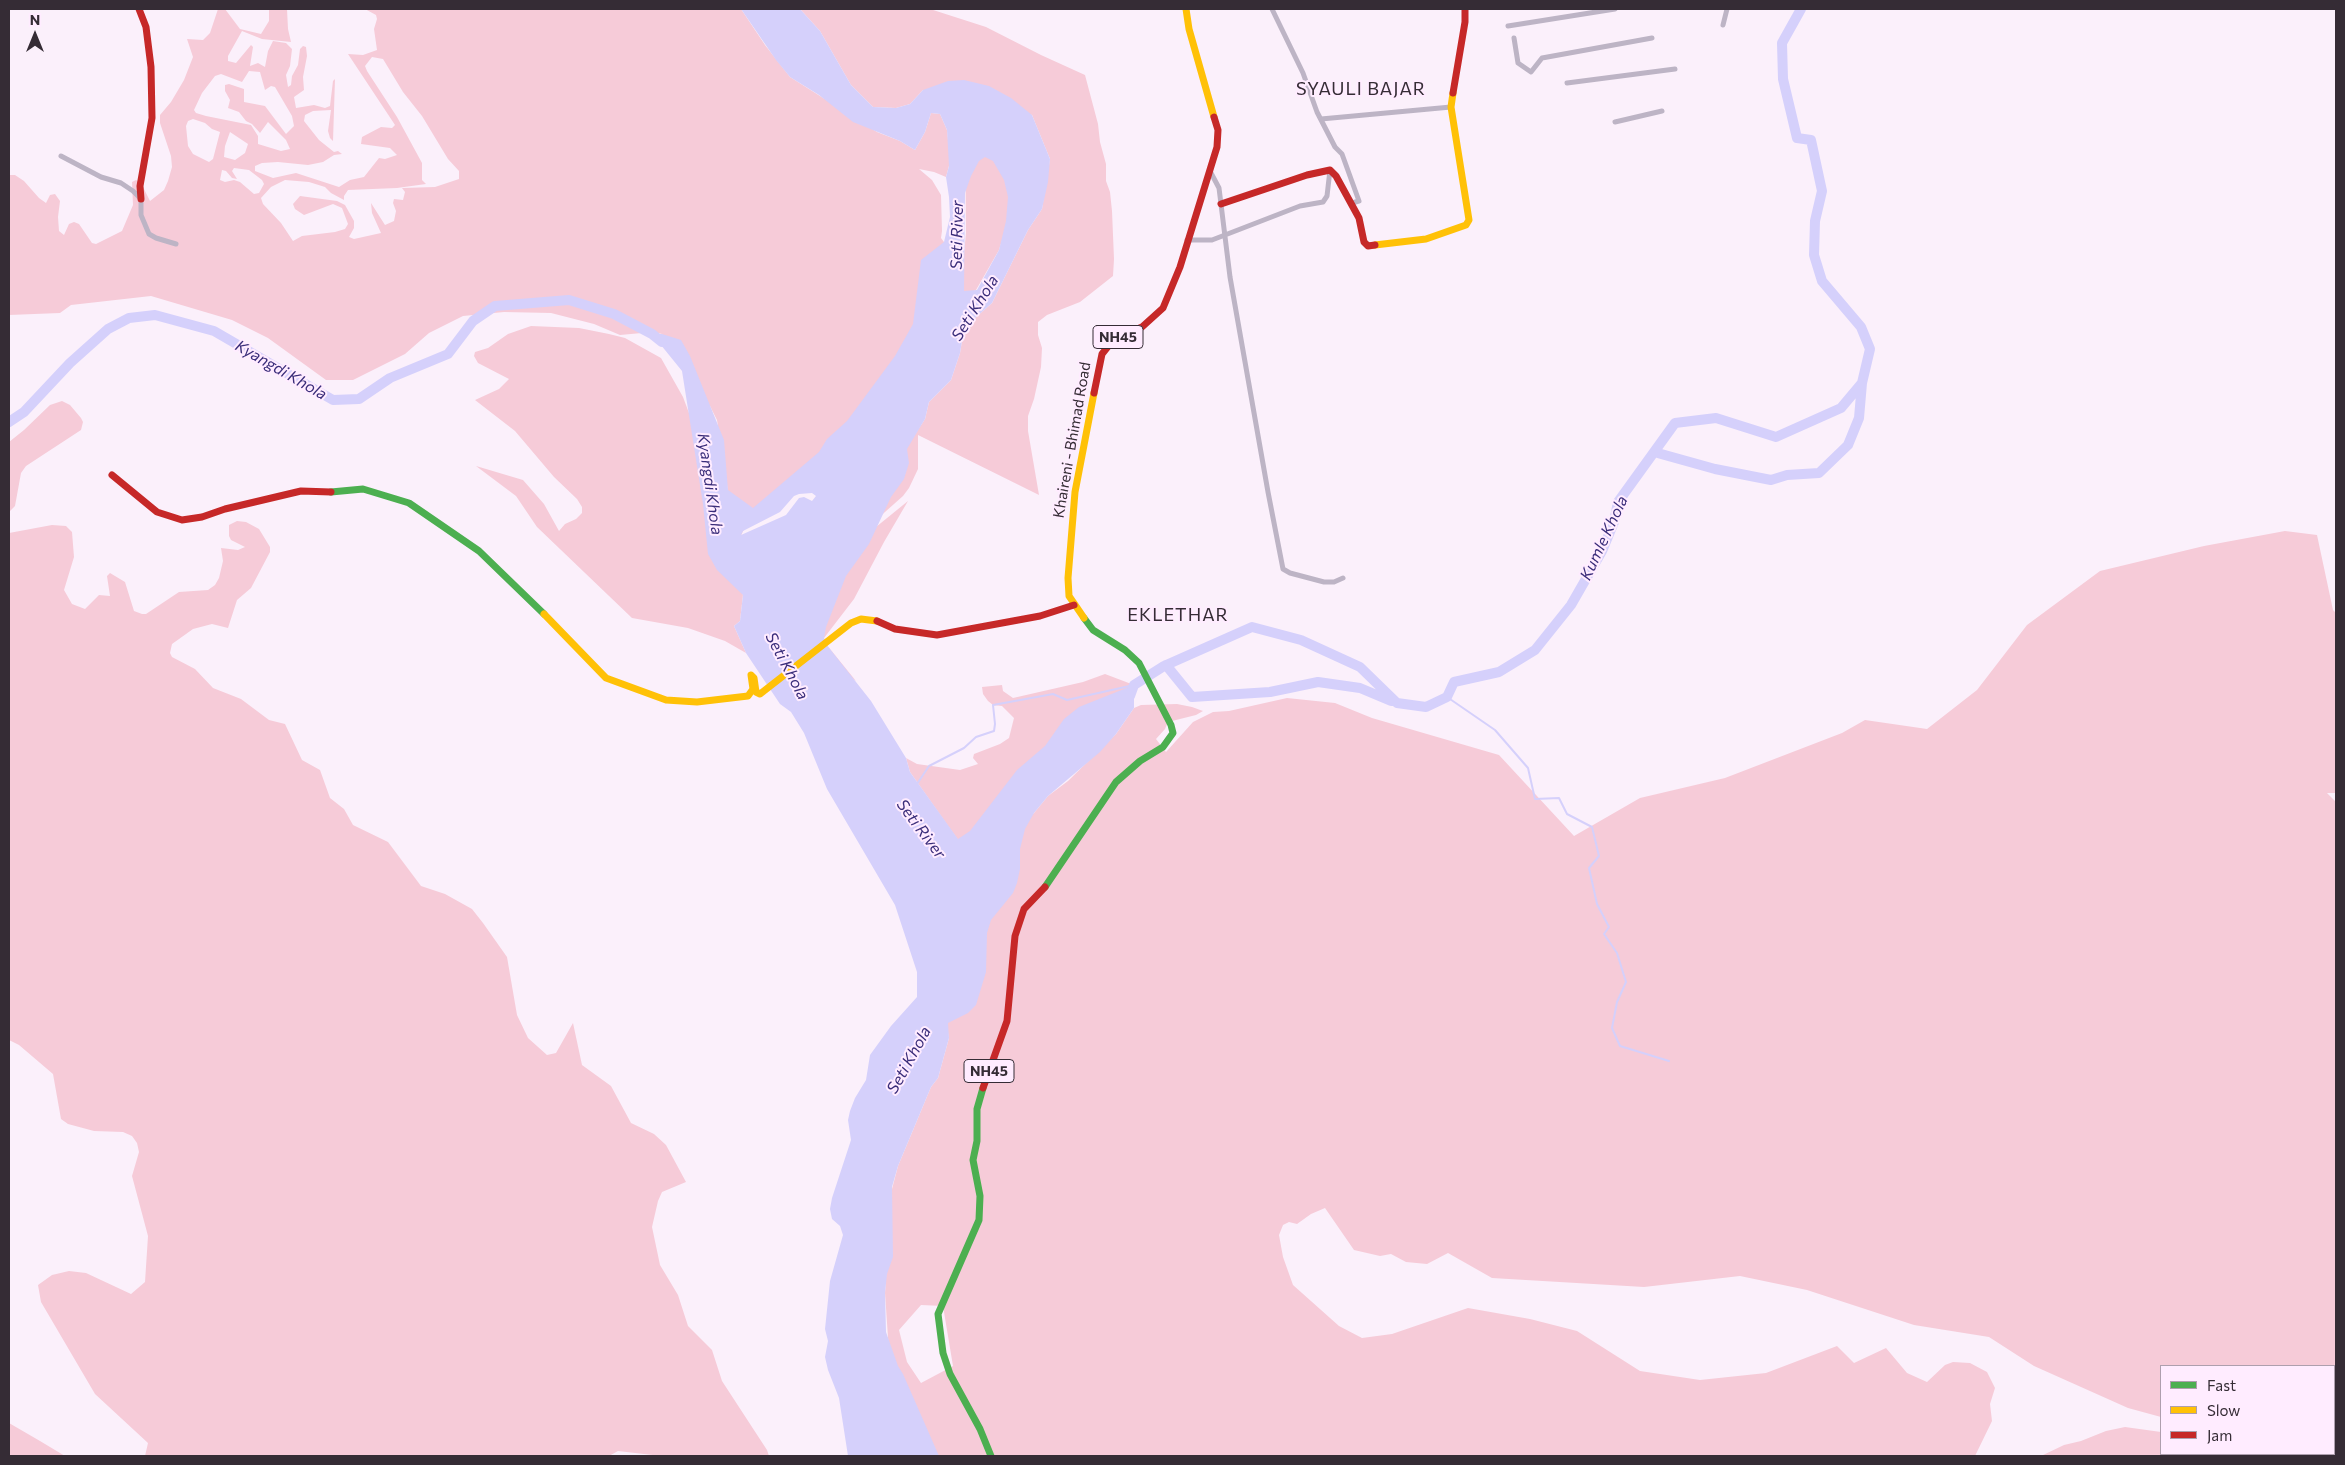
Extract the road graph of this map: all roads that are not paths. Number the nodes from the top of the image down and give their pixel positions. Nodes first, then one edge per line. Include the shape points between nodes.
1 (139, 9) edge
2 (1186, 9) edge
3 (1272, 9) edge
4 (1465, 9) edge
5 (1614, 9) edge
6 (1727, 9) edge
7 (1723, 25) dead end
8 (1508, 26) dead end
9 (1514, 38) dead end
10 (1652, 38) dead end
11 (1675, 69) dead end
12 (1567, 83) dead end
13 (1451, 107) junction
14 (1662, 111) dead end
15 (1321, 119) junction
16 (1615, 122) dead end
17 (60, 156) dead end
18 (1210, 170) junction
19 (1330, 170) junction
20 (141, 199) junction
21 (1352, 203) junction
22 (1221, 204) junction
23 (1225, 236) junction
24 (1187, 240) junction
25 (176, 244) dead end
26 (112, 475) dead end
27 (1343, 578) dead end
28 (1074, 606) junction
29 (991, 1456) edge

1 - 20 street via 146,27 150,59 152,118 140,186
2 - 18 street, Khaireni - Bhimad Road / NH45 via 1218,130
3 - 15 street
4 - 13 street
5 - 8 street
6 - 7 street
9 - 10 street via 1518,63 1531,72 1542,58
11 - 12 street
13 - 15 street
13 - 21 street via 1457,155 1470,213 1466,226 1426,239 1368,246
14 - 16 street
15 - 21 street via 1335,148 1342,154 1359,201
17 - 20 street via 101,177 121,183
18 - 22 street via 1219,188
18 - 24 street, Khaireni - Bhimad Road / NH45
19 - 21 street
19 - 22 street via 1308,174
19 - 23 street via 1327,196 1323,202 1300,206
20 - 25 street via 148,234
22 - 23 street
23 - 24 street via 1212,240
23 - 27 street via 1283,569 1290,574 1324,582
24 - 28 street, Khaireni - Bhimad Road / NH45 via 1163,308 1142,327 1108,343 1102,354 1071,515 1068,584
26 - 28 street via 157,512 182,520 293,492 376,491 409,503 472,545 520,589 606,678 653,696 685,702 748,696 753,689 751,675 757,694 760,694 851,623 867,618 895,629 937,635 1040,616
28 - 29 street, Khaireni - Bhimad Road / NH45 via 1093,630 1139,663 1171,725 1172,736 1168,743 1116,782 1049,882 1024,909 1015,936 1007,1021 977,1109 977,1141 973,1160 979,1186 979,1220 938,1314 943,1352 950,1374

